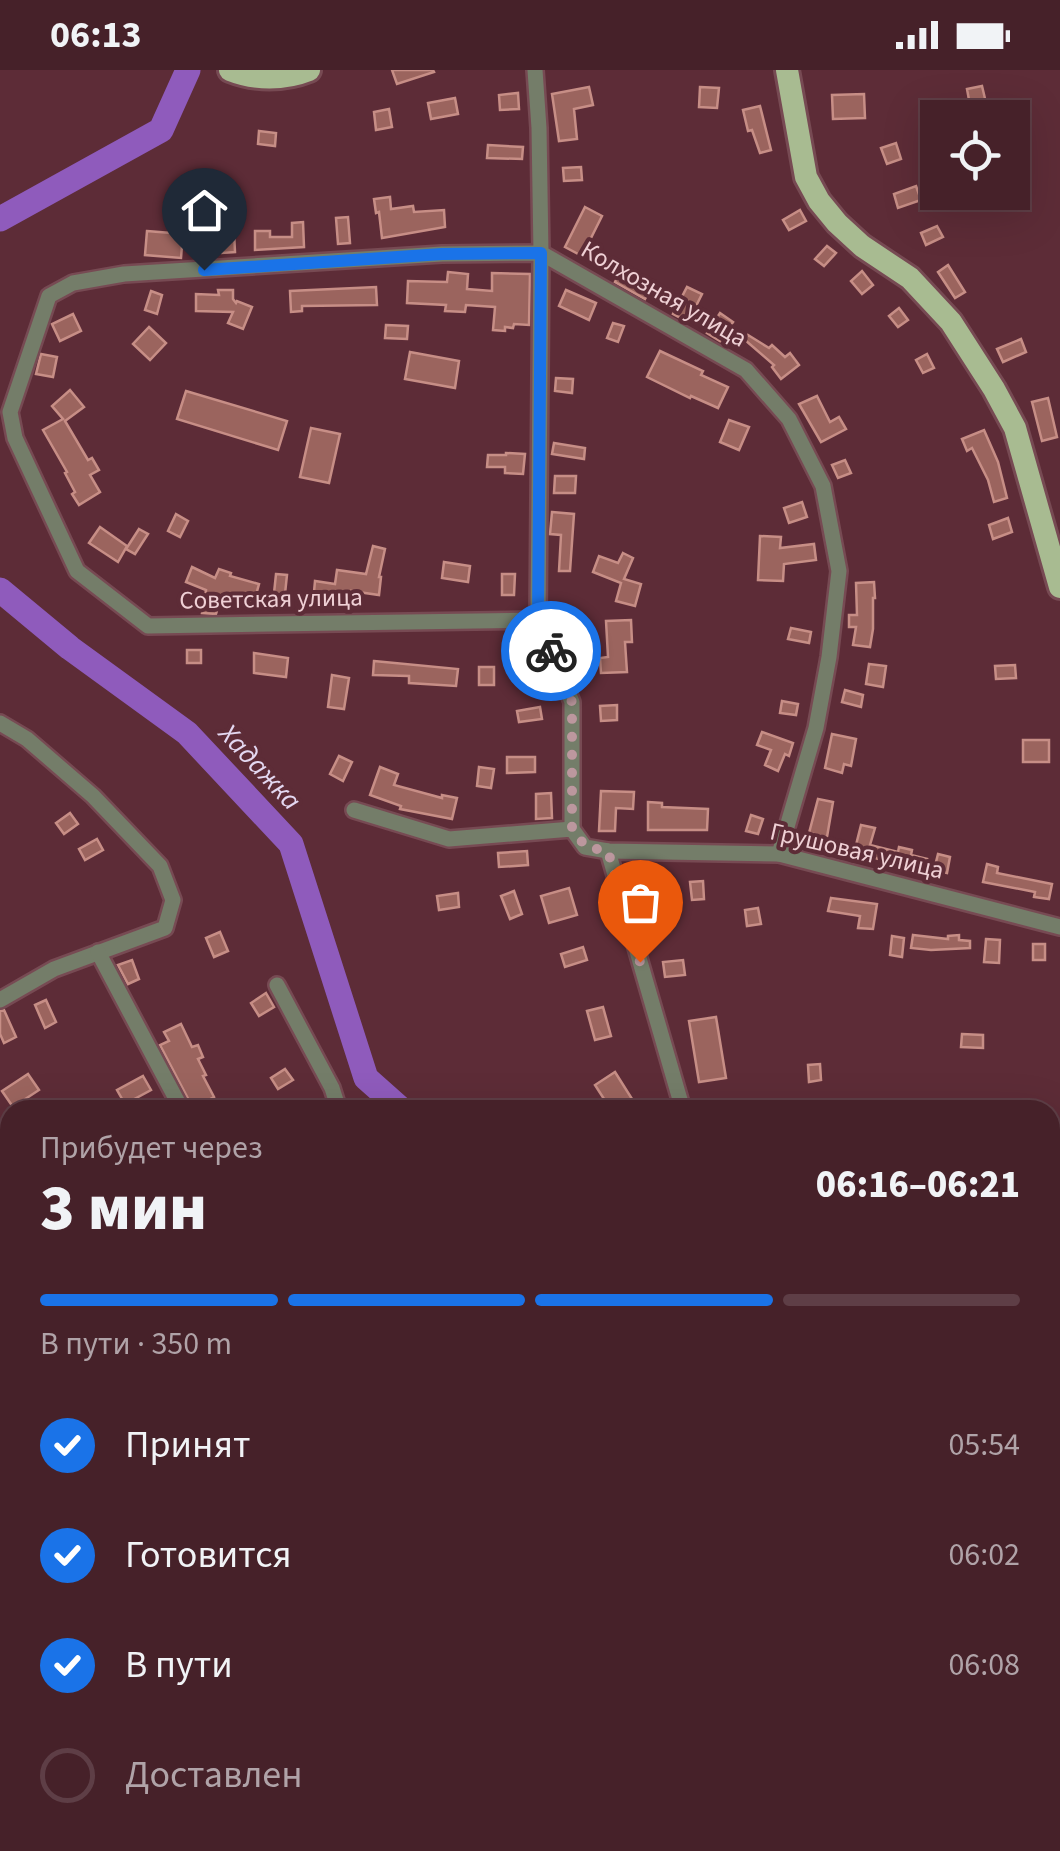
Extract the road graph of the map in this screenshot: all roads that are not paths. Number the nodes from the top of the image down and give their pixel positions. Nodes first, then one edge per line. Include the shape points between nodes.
1 (309, 70) edge
2 (535, 70) edge
3 (787, 70) edge
4 (234, 72) edge
5 (541, 253) junction
6 (10, 412) joint
7 (1060, 587) edge
8 (538, 620) junction
9 (0, 723) edge
10 (354, 810) dead end
11 (572, 829) junction
12 (608, 851) junction
13 (779, 854) junction
14 (1060, 926) edge
15 (98, 952) junction
16 (277, 986) dead end
17 (0, 1000) edge
18 (177, 1100) edge
19 (336, 1100) edge
20 (681, 1100) edge

1 - 4 main road via 264,78
2 - 5 street
3 - 7 main road via 806,177 819,201 951,322 1015,428
5 - 6 street, Колхозная улица via 124,274 72,283 49,296
5 - 8 street
5 - 13 street, Колхозная улица via 746,370 789,420 822,486 839,571 829,657
6 - 8 street, Советская улица via 15,438 77,571 148,626
8 - 11 street via 572,702
9 - 15 street via 93,796 160,866 172,900 165,928
10 - 11 street via 449,839
11 - 12 street via 586,847
12 - 13 street, Грушовая улица
12 - 20 street
13 - 14 street, Грушовая улица
15 - 17 street
15 - 18 street
16 - 19 street

